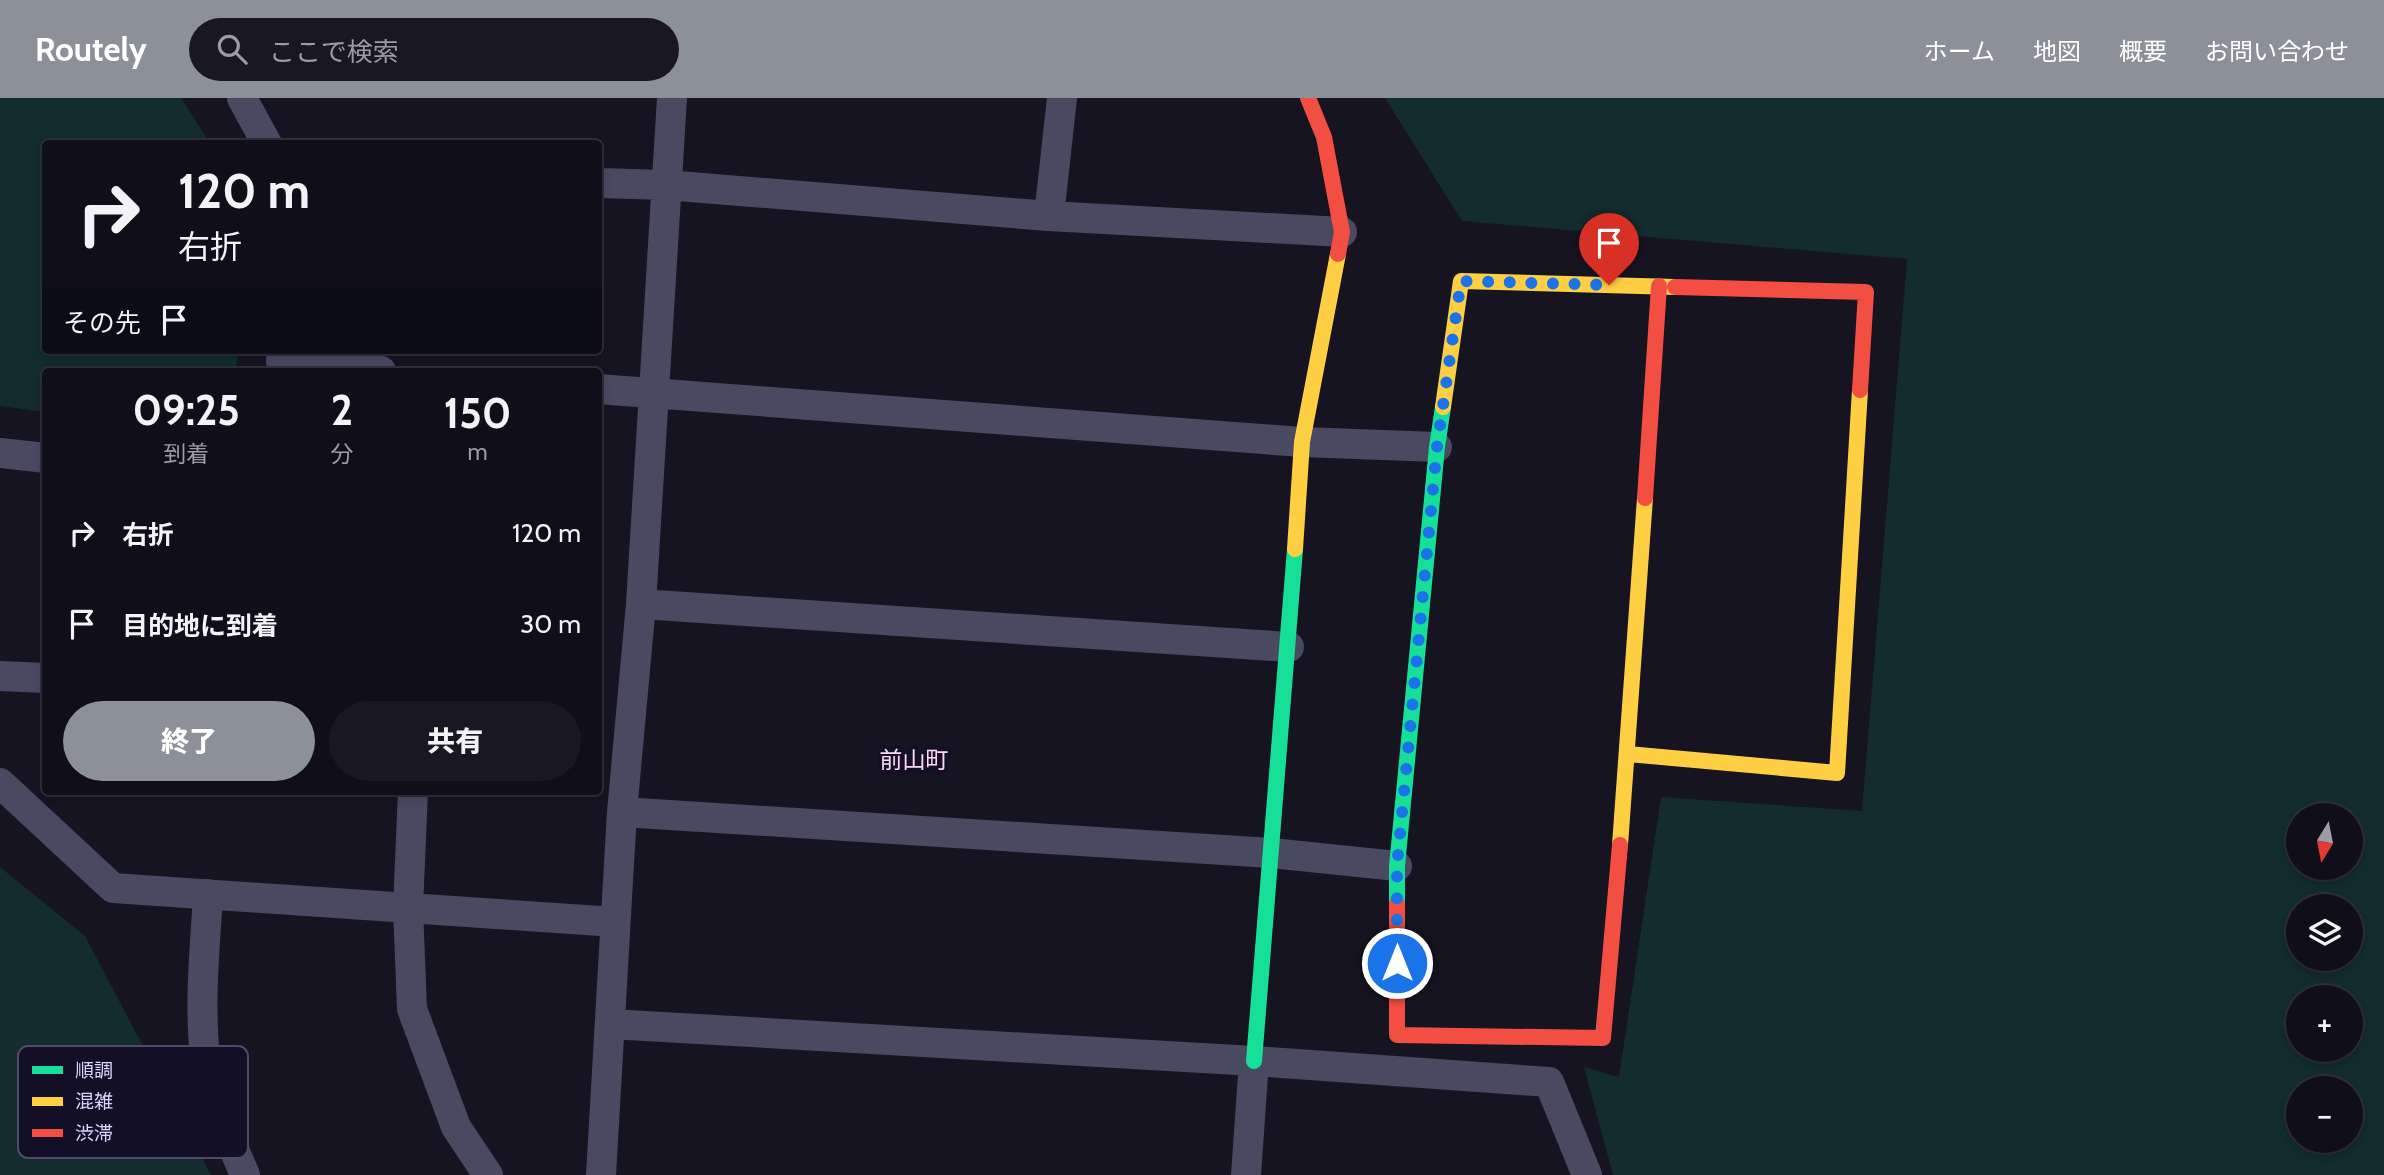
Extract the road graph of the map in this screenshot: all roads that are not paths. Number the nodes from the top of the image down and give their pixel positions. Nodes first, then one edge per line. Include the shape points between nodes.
1 (242, 98) edge
2 (672, 98) edge
3 (1062, 98) edge
4 (1308, 98) edge
5 (265, 140) edge
6 (602, 183) edge
7 (666, 185) junction
8 (1049, 216) junction
9 (1342, 232) junction
10 (1659, 286) junction
11 (282, 354) edge
12 (351, 368) edge
13 (602, 389) edge
14 (653, 393) junction
15 (1302, 442) junction
16 (1437, 447) junction
17 (0, 453) edge
18 (42, 458) edge
19 (641, 604) junction
20 (1289, 647) junction
21 (0, 676) edge
22 (42, 678) edge
23 (1628, 754) junction
24 (0, 783) edge
25 (413, 795) edge
26 (622, 812) junction
27 (1270, 853) junction
28 (1397, 866) junction
29 (208, 894) junction
30 (408, 908) junction
31 (615, 922) junction
32 (610, 1024) junction
33 (204, 1046) edge
34 (1254, 1061) junction
35 (238, 1158) edge
36 (245, 1175) edge
37 (488, 1175) edge
38 (601, 1175) edge
39 (1246, 1175) edge
40 (1587, 1175) edge

1 - 5 street
2 - 7 street
3 - 8 street
4 - 9 street via 1324,137
6 - 7 street
7 - 8 street
7 - 14 street
8 - 9 street
9 - 15 street
10 - 16 street via 1461,281
10 - 23 street
10 - 23 street via 1866,292 1837,773
11 - 12 street via 281,361
13 - 14 street
14 - 15 street
14 - 19 street
15 - 16 street
15 - 20 street
16 - 28 street
17 - 18 street
19 - 20 street
19 - 26 street
20 - 27 street
21 - 22 street
23 - 28 street via 1603,1038 1397,1035
24 - 29 street via 113,888
25 - 30 street
26 - 27 street
26 - 31 street
27 - 28 street
27 - 34 street
29 - 30 street
29 - 33 street via 201,1002
30 - 31 street
30 - 37 street via 412,1009 456,1127
31 - 32 street
32 - 34 street
32 - 38 street
34 - 39 street
34 - 40 street via 1549,1082
35 - 36 street

